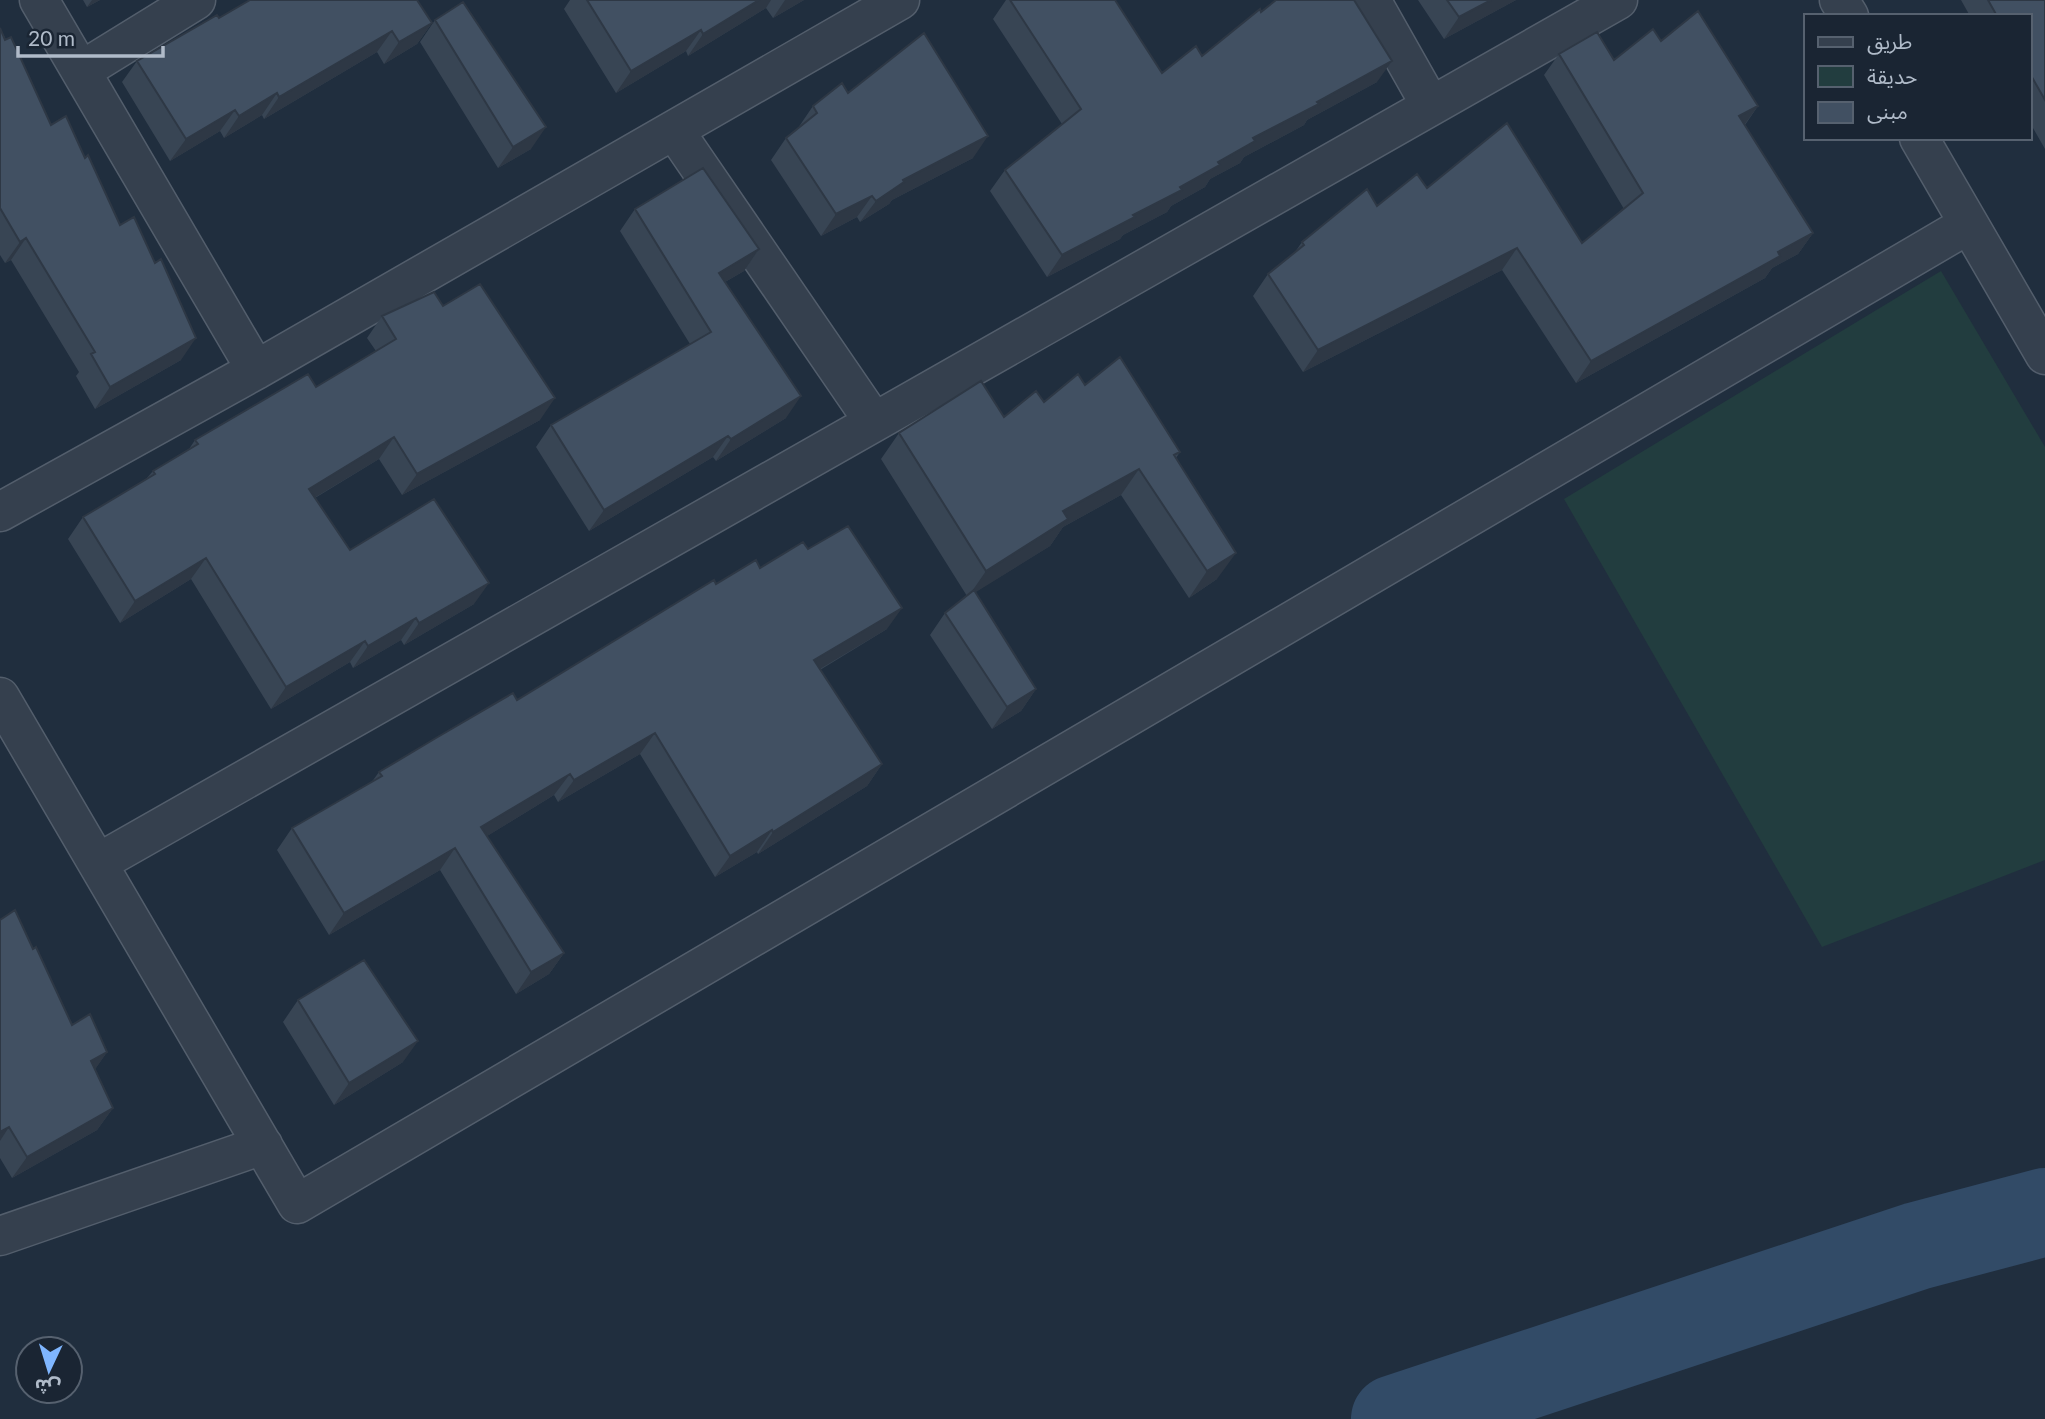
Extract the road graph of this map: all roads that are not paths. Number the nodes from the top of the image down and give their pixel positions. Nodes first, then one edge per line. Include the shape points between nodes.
1 (39, 0) edge
2 (196, 0) edge
3 (900, 0) edge
4 (1371, 0) edge
5 (1618, 0) edge
6 (81, 71) junction
7 (1431, 106) junction
8 (674, 130) junction
9 (1921, 140) edge
10 (1969, 223) junction
11 (2045, 355) edge
12 (256, 370) junction
13 (874, 422) junction
14 (0, 512) edge
15 (0, 697) edge
16 (98, 863) junction
17 (263, 1145) junction
18 (0, 1236) edge

1 - 6 street
2 - 6 street
3 - 8 street
4 - 7 street
5 - 7 street
6 - 12 street
7 - 13 street
8 - 12 street
8 - 13 street
9 - 10 street
10 - 11 street
10 - 17 street via 297,1204
12 - 14 street
13 - 16 street
15 - 16 street
16 - 17 street
17 - 18 street

